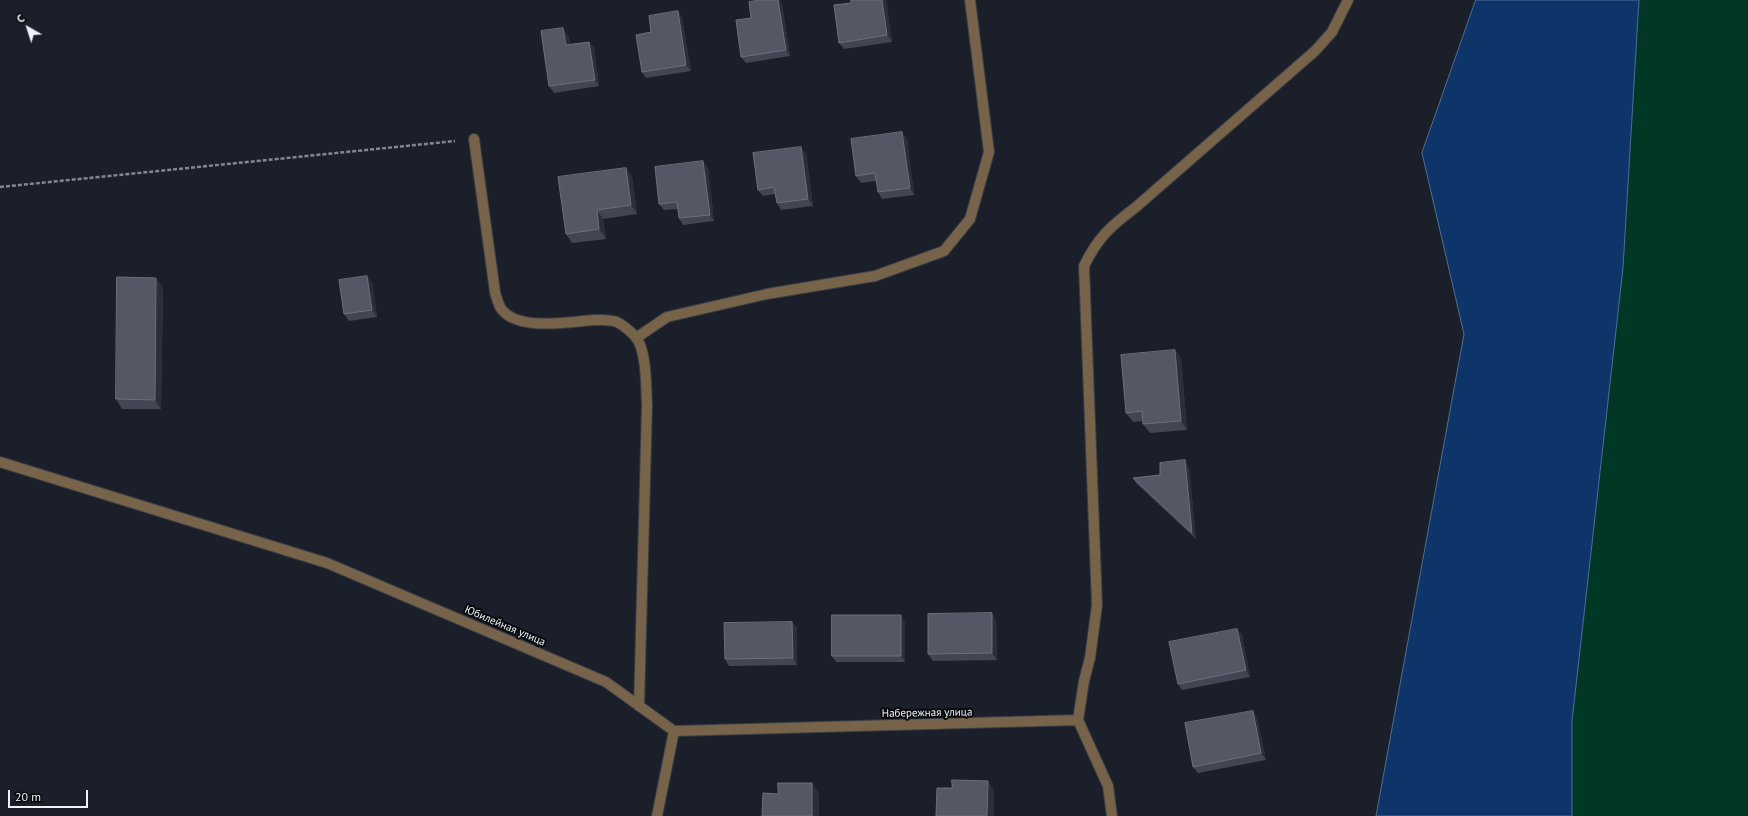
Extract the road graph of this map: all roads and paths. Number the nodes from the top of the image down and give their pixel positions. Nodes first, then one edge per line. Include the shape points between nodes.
1 (970, 0) edge
2 (1348, 0) edge
3 (474, 139) joint
4 (0, 187) edge
5 (636, 338) junction
6 (0, 462) edge
7 (639, 706) junction
8 (1078, 720) junction
9 (674, 731) junction
10 (657, 816) edge
11 (1112, 816) edge

1 - 5 street via 989,152 970,219 944,251 875,276 768,294 667,317
2 - 8 street via 1332,32 1315,51 1112,225 1093,247 1084,266 1096,605 1090,658
3 - 4 path
3 - 5 street via 495,292 500,308 510,317 536,324 616,321
5 - 7 street via 646,375 647,406
6 - 7 street, Юбилейная улица via 327,563 606,682
7 - 9 street, Юбилейная улица
8 - 9 street, Набережная улица
8 - 11 street via 1108,786
9 - 10 street

